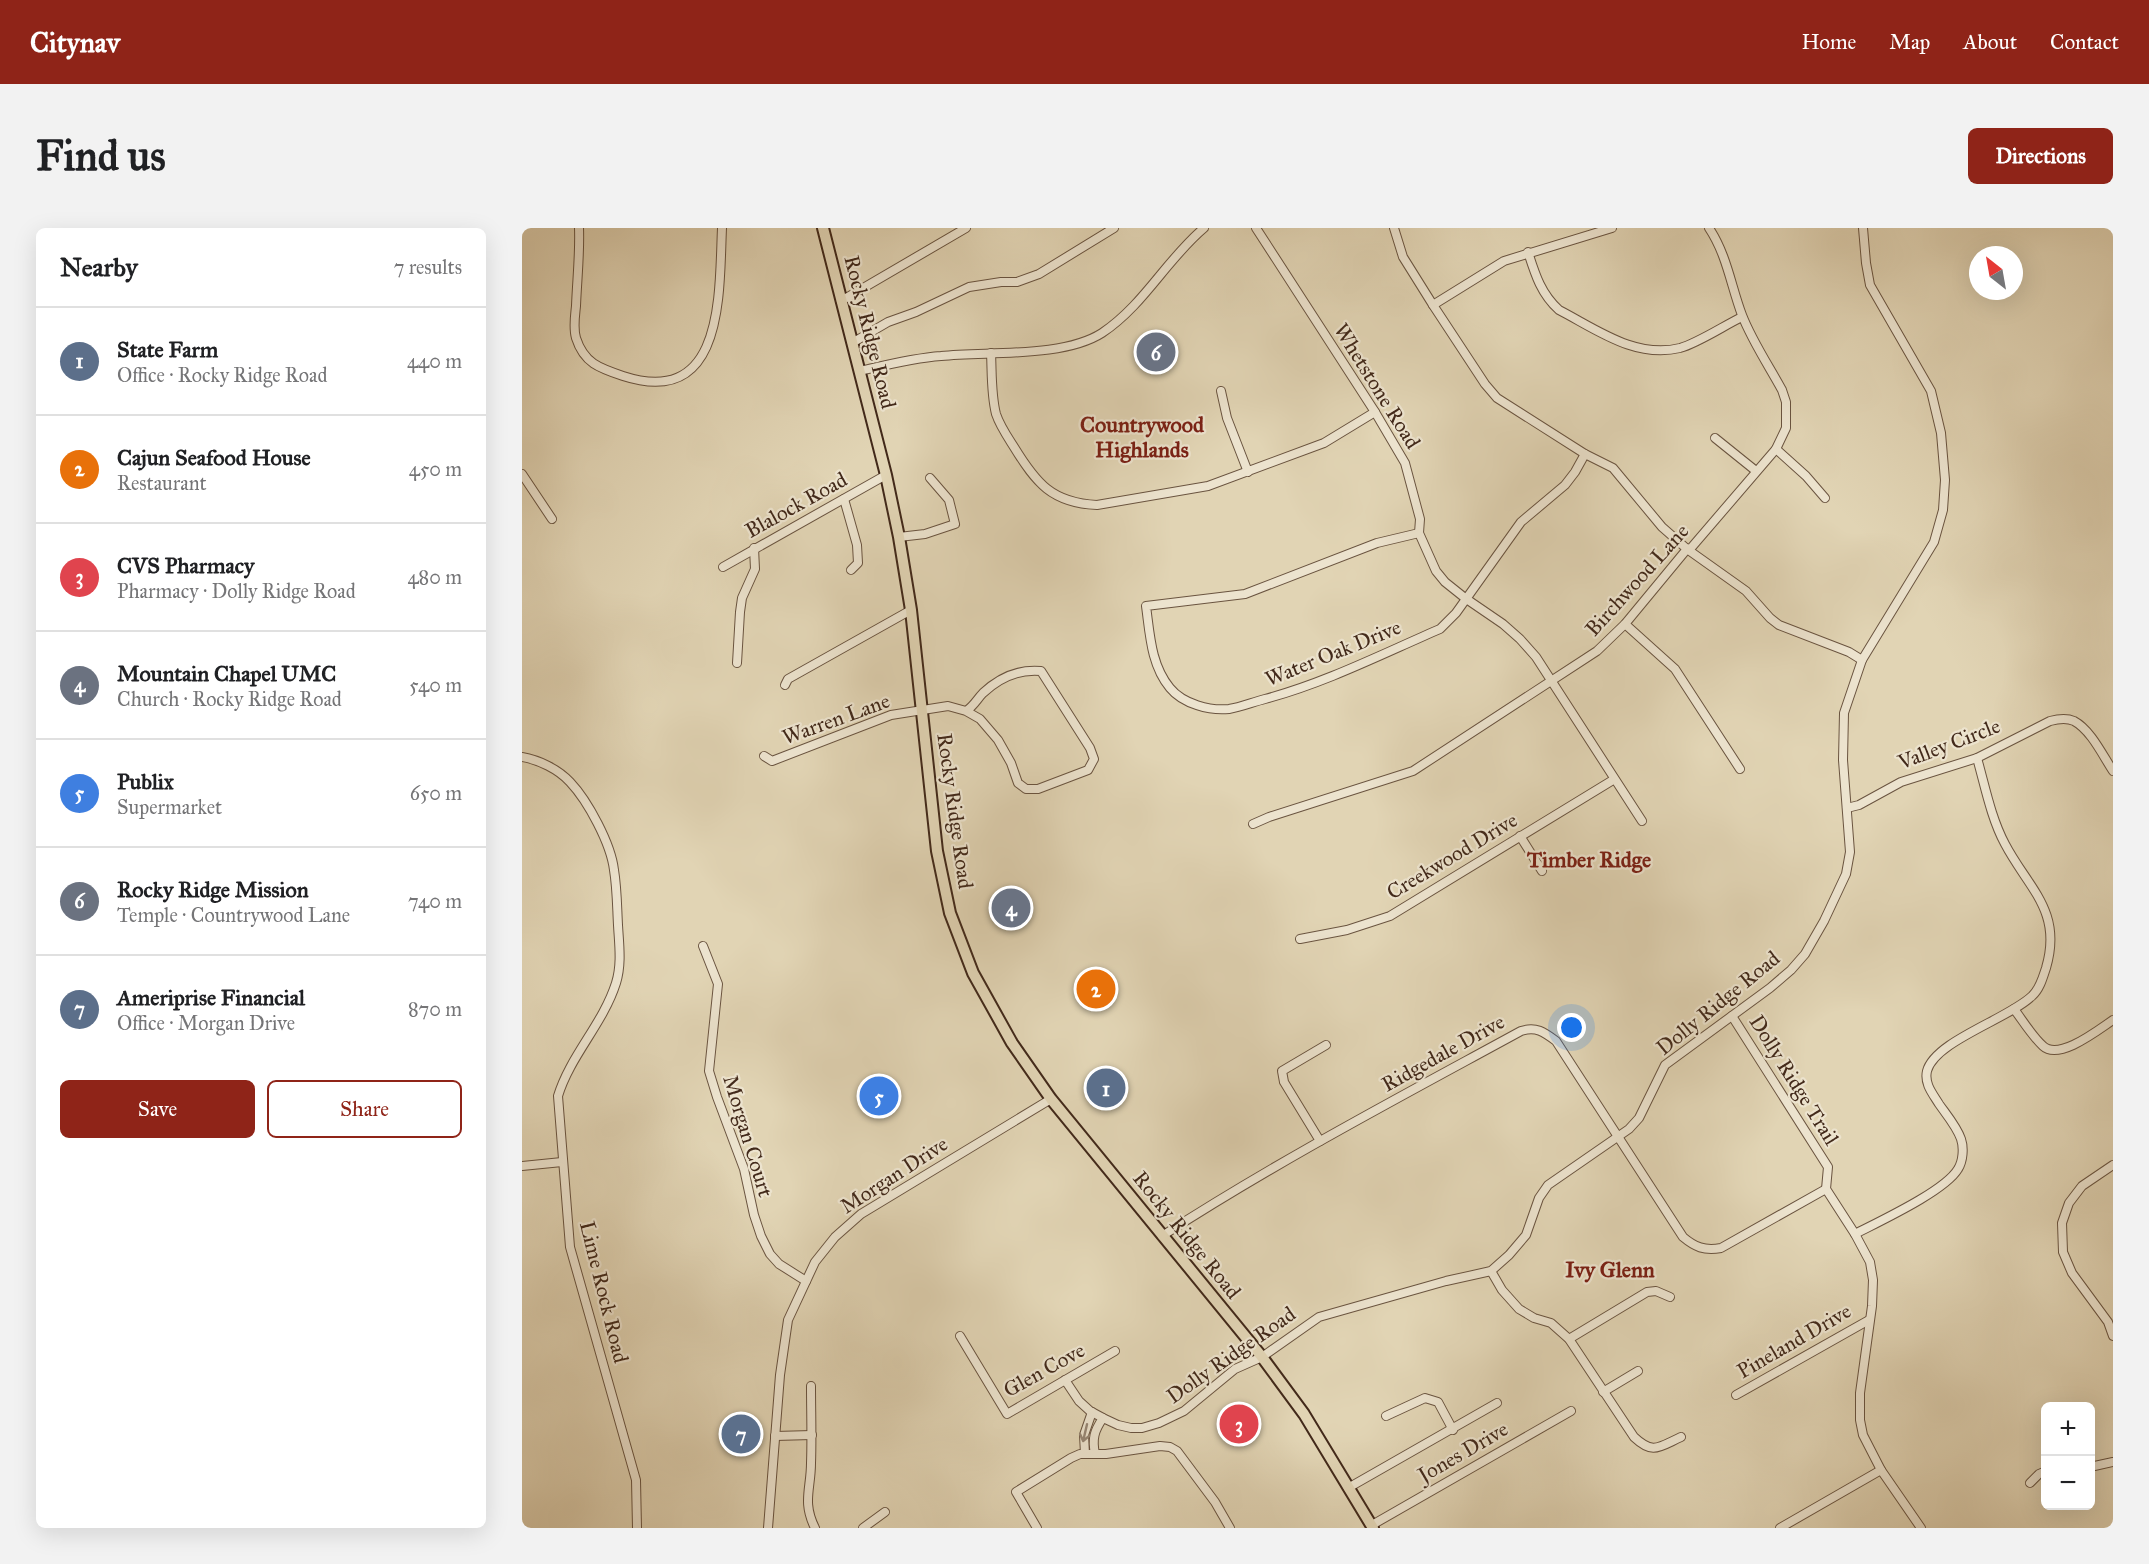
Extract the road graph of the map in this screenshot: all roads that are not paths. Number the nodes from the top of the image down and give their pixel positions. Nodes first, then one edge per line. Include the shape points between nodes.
1 (579, 228) edge
2 (722, 228) edge
3 (823, 228) edge
4 (966, 228) edge
5 (1114, 228) edge
6 (1204, 228) edge
7 (1256, 228) edge
8 (1394, 228) edge
9 (1612, 228) edge
10 (1709, 228) edge
11 (1863, 228) edge
12 (1528, 252) junction
13 (842, 301) junction
14 (1433, 305) junction
15 (1742, 316) junction
16 (852, 343) junction
17 (991, 353) junction
18 (860, 371) junction
19 (1221, 391) dead end
20 (1375, 412) junction
21 (1715, 438) dead end
22 (1776, 449) junction
23 (1585, 454) junction
24 (1756, 471) junction
25 (1248, 472) junction
26 (522, 474) edge
27 (886, 475) junction
28 (930, 478) dead end
29 (1825, 498) dead end
30 (844, 499) junction
31 (552, 519) dead end
32 (1419, 533) junction
33 (899, 537) junction
34 (754, 548) junction
35 (1687, 549) junction
36 (723, 567) dead end
37 (851, 570) dead end
38 (1465, 598) junction
39 (911, 610) junction
40 (1625, 624) junction
41 (1863, 660) junction
42 (737, 663) dead end
43 (1551, 680) junction
44 (785, 685) dead end
45 (922, 711) junction
46 (966, 711) junction
47 (764, 756) dead end
48 (522, 757) edge
49 (1977, 758) junction
50 (1740, 769) dead end
51 (2113, 771) edge
52 (1613, 780) junction
53 (1847, 808) junction
54 (1642, 821) dead end
55 (1253, 824) dead end
56 (1520, 836) junction
57 (1542, 871) dead end
58 (1300, 939) dead end
59 (703, 946) dead end
60 (2014, 1009) junction
61 (1732, 1016) junction
62 (2113, 1020) edge
63 (1326, 1045) dead end
64 (1051, 1099) junction
65 (1617, 1137) junction
66 (1320, 1141) junction
67 (562, 1162) junction
68 (2113, 1165) edge
69 (522, 1166) edge
70 (1826, 1189) junction
71 (1855, 1234) junction
72 (1162, 1236) junction
73 (1491, 1271) junction
74 (806, 1281) junction
75 (1670, 1297) dead end
76 (1869, 1320) junction
77 (2111, 1320) edge
78 (960, 1336) dead end
79 (2113, 1336) edge
80 (1569, 1339) junction
81 (1115, 1351) dead end
82 (1262, 1357) junction
83 (1638, 1371) dead end
84 (1065, 1380) junction
85 (811, 1386) dead end
86 (1603, 1392) junction
87 (1736, 1395) dead end
88 (1497, 1403) dead end
89 (1571, 1411) dead end
90 (1092, 1412) junction
91 (1386, 1416) dead end
92 (1103, 1418) junction
93 (1453, 1430) junction
94 (812, 1435) junction
95 (775, 1436) junction
96 (1681, 1437) dead end
97 (1085, 1454) junction
98 (1095, 1454) junction
99 (2113, 1462) edge
100 (2095, 1466) edge
101 (1881, 1470) junction
102 (2041, 1473) edge
103 (2030, 1483) dead end
104 (1348, 1488) junction
105 (885, 1512) dead end
106 (1373, 1527) edge
107 (637, 1528) edge
108 (768, 1528) edge
109 (814, 1528) edge
110 (864, 1528) edge
111 (1037, 1528) edge
112 (1230, 1528) edge
113 (1780, 1528) edge
114 (1921, 1528) edge

1 - 2 street via 575,334 581,351 601,369 634,380 662,381 694,366 714,329
3 - 13 main road, Rocky Ridge Road
4 - 13 street
5 - 16 street via 1039,274 1017,282 969,287 888,322
6 - 17 street via 1135,305 1089,340 1062,349
7 - 20 street, Whetstone Road
8 - 14 street via 1403,257
9 - 12 street
10 - 15 street, Birchwood Lane via 1727,264
11 - 41 street, Dolly Ridge Road via 1870,285 1931,391 1941,434 1945,480 1943,510 1934,542
12 - 14 street via 1504,261
12 - 15 street via 1538,284 1551,303 1630,347 1653,351 1681,348
13 - 16 main road, Rocky Ridge Road
14 - 23 street via 1497,398
15 - 22 street, Birchwood Lane via 1786,402 1786,428
16 - 18 main road, Rocky Ridge Road
17 - 18 street via 919,359
17 - 25 street via 994,398 1002,428 1040,485 1062,500 1097,505 1209,486
18 - 27 main road, Rocky Ridge Road
19 - 25 street
20 - 25 street via 1324,443
20 - 32 street, Whetstone Road via 1405,464 1420,519
21 - 24 street
22 - 24 street, Birchwood Lane
22 - 29 street
23 - 35 street via 1613,468 1662,527
23 - 38 street, Water Oak Drive via 1565,485 1521,522
24 - 35 street, Birchwood Lane
26 - 31 street
27 - 30 street, Blalock Road
27 - 33 main road, Rocky Ridge Road
28 - 33 street via 949,500 955,524
30 - 34 street, Blalock Road
30 - 37 street via 857,545 858,563
32 - 38 street, Whetstone Road via 1436,571
32 - 38 street, Water Oak Drive via 1377,543 1245,594 1146,606 1152,651 1160,673 1185,700 1209,709 1229,709 1302,689 1440,629
33 - 39 main road, Rocky Ridge Road
34 - 36 street, Blalock Road
34 - 42 street via 755,569 742,598
35 - 40 street, Birchwood Lane
35 - 41 street via 1746,591 1779,625
38 - 43 street, Whetstone Road via 1520,639
39 - 44 street via 788,679
39 - 45 main road, Rocky Ridge Road
40 - 43 street, Birchwood Lane via 1597,651
40 - 50 street via 1675,669
41 - 53 street, Dolly Ridge Road via 1844,713
43 - 52 street, Whetstone Road
43 - 55 street, Birchwood Lane via 1413,771
45 - 46 street via 948,706
45 - 47 street, Warren Lane via 891,715 772,761
45 - 64 main road, Rocky Ridge Road via 936,844 950,913 973,973 1012,1043
46 - 46 street via 980,719 998,740 1018,783 1026,789 1038,789 1088,770 1094,759 1041,671 1028,670 1004,677
48 - 67 street, Lime Rock Road via 538,760 568,780 608,844 614,869 620,963 604,1010 562,1082 558,1096
49 - 51 street, Valley Circle via 2060,719 2074,721 2088,734
49 - 53 street, Valley Circle via 1901,782
49 - 60 street via 2004,843 2042,902 2049,928 2050,953 2042,981 2033,995
52 - 54 street, Whetstone Road
52 - 56 street, Creekwood Drive
53 - 61 street, Dolly Ridge Road via 1850,852 1846,874 1824,921 1791,970
56 - 57 street
56 - 58 street, Creekwood Drive via 1390,916
59 - 74 street, Morgan Court via 718,984 709,1071 744,1169 761,1236 778,1264
60 - 62 street via 2044,1048 2053,1051 2066,1049
60 - 71 street via 1945,1048 1930,1062 1928,1085 1961,1138 1963,1154 1959,1169 1945,1185
61 - 65 street, Dolly Ridge Road via 1665,1065 1639,1118
61 - 70 street, Dolly Ridge Trail via 1828,1167
63 - 66 street via 1282,1071 1284,1082
64 - 72 main road, Rocky Ridge Road
64 - 74 street, Morgan Drive via 861,1214 831,1241
65 - 66 street, Ridgedale Drive via 1556,1041 1542,1030 1530,1028
65 - 70 street, Ridgedale Drive via 1683,1237 1708,1250 1720,1248
65 - 73 street, Dolly Ridge Road via 1548,1185 1526,1234
66 - 72 street, Ridgedale Drive
67 - 69 street
67 - 107 street, Lime Rock Road via 570,1247 636,1480
68 - 77 street via 2082,1186 2069,1203 2062,1223 2063,1252 2072,1274
70 - 71 street, Dolly Ridge Trail
71 - 76 street, Dolly Ridge Trail via 1870,1262 1873,1280
72 - 82 main road, Rocky Ridge Road
73 - 80 street via 1519,1309 1551,1323
73 - 82 street, Dolly Ridge Road via 1318,1317
74 - 95 street, Morgan Drive via 788,1320
75 - 80 street via 1647,1292
76 - 87 street, Pineland Drive
76 - 101 street, Dolly Ridge Trail via 1860,1420 1863,1435
77 - 79 street
78 - 84 street, Glen Cove via 1007,1414
80 - 86 street
81 - 84 street, Glen Cove
82 - 92 street, Dolly Ridge Road via 1235,1370 1184,1411 1159,1423 1131,1428
82 - 104 main road, Rocky Ridge Road via 1304,1414
83 - 86 street
84 - 90 street, Dolly Ridge Road
85 - 94 street
86 - 96 street via 1644,1447 1654,1449
88 - 93 street
89 - 106 street, Jones Drive
90 - 92 street, Dolly Ridge Road
90 -> 97 street via 1084,1435
91 - 93 street via 1425,1398 1438,1402
92 - 98 street via 1095,1429
93 - 104 street
94 - 95 street
94 - 109 street via 807,1500
95 - 108 street, Morgan Drive
97 - 98 street
97 - 111 street via 1071,1458 1016,1492
98 - 112 street via 1170,1447 1184,1460
99 - 100 street
101 - 113 street
101 - 114 street, Dolly Ridge Trail
102 - 103 street
104 - 106 main road, Rocky Ridge Road
105 - 110 street

